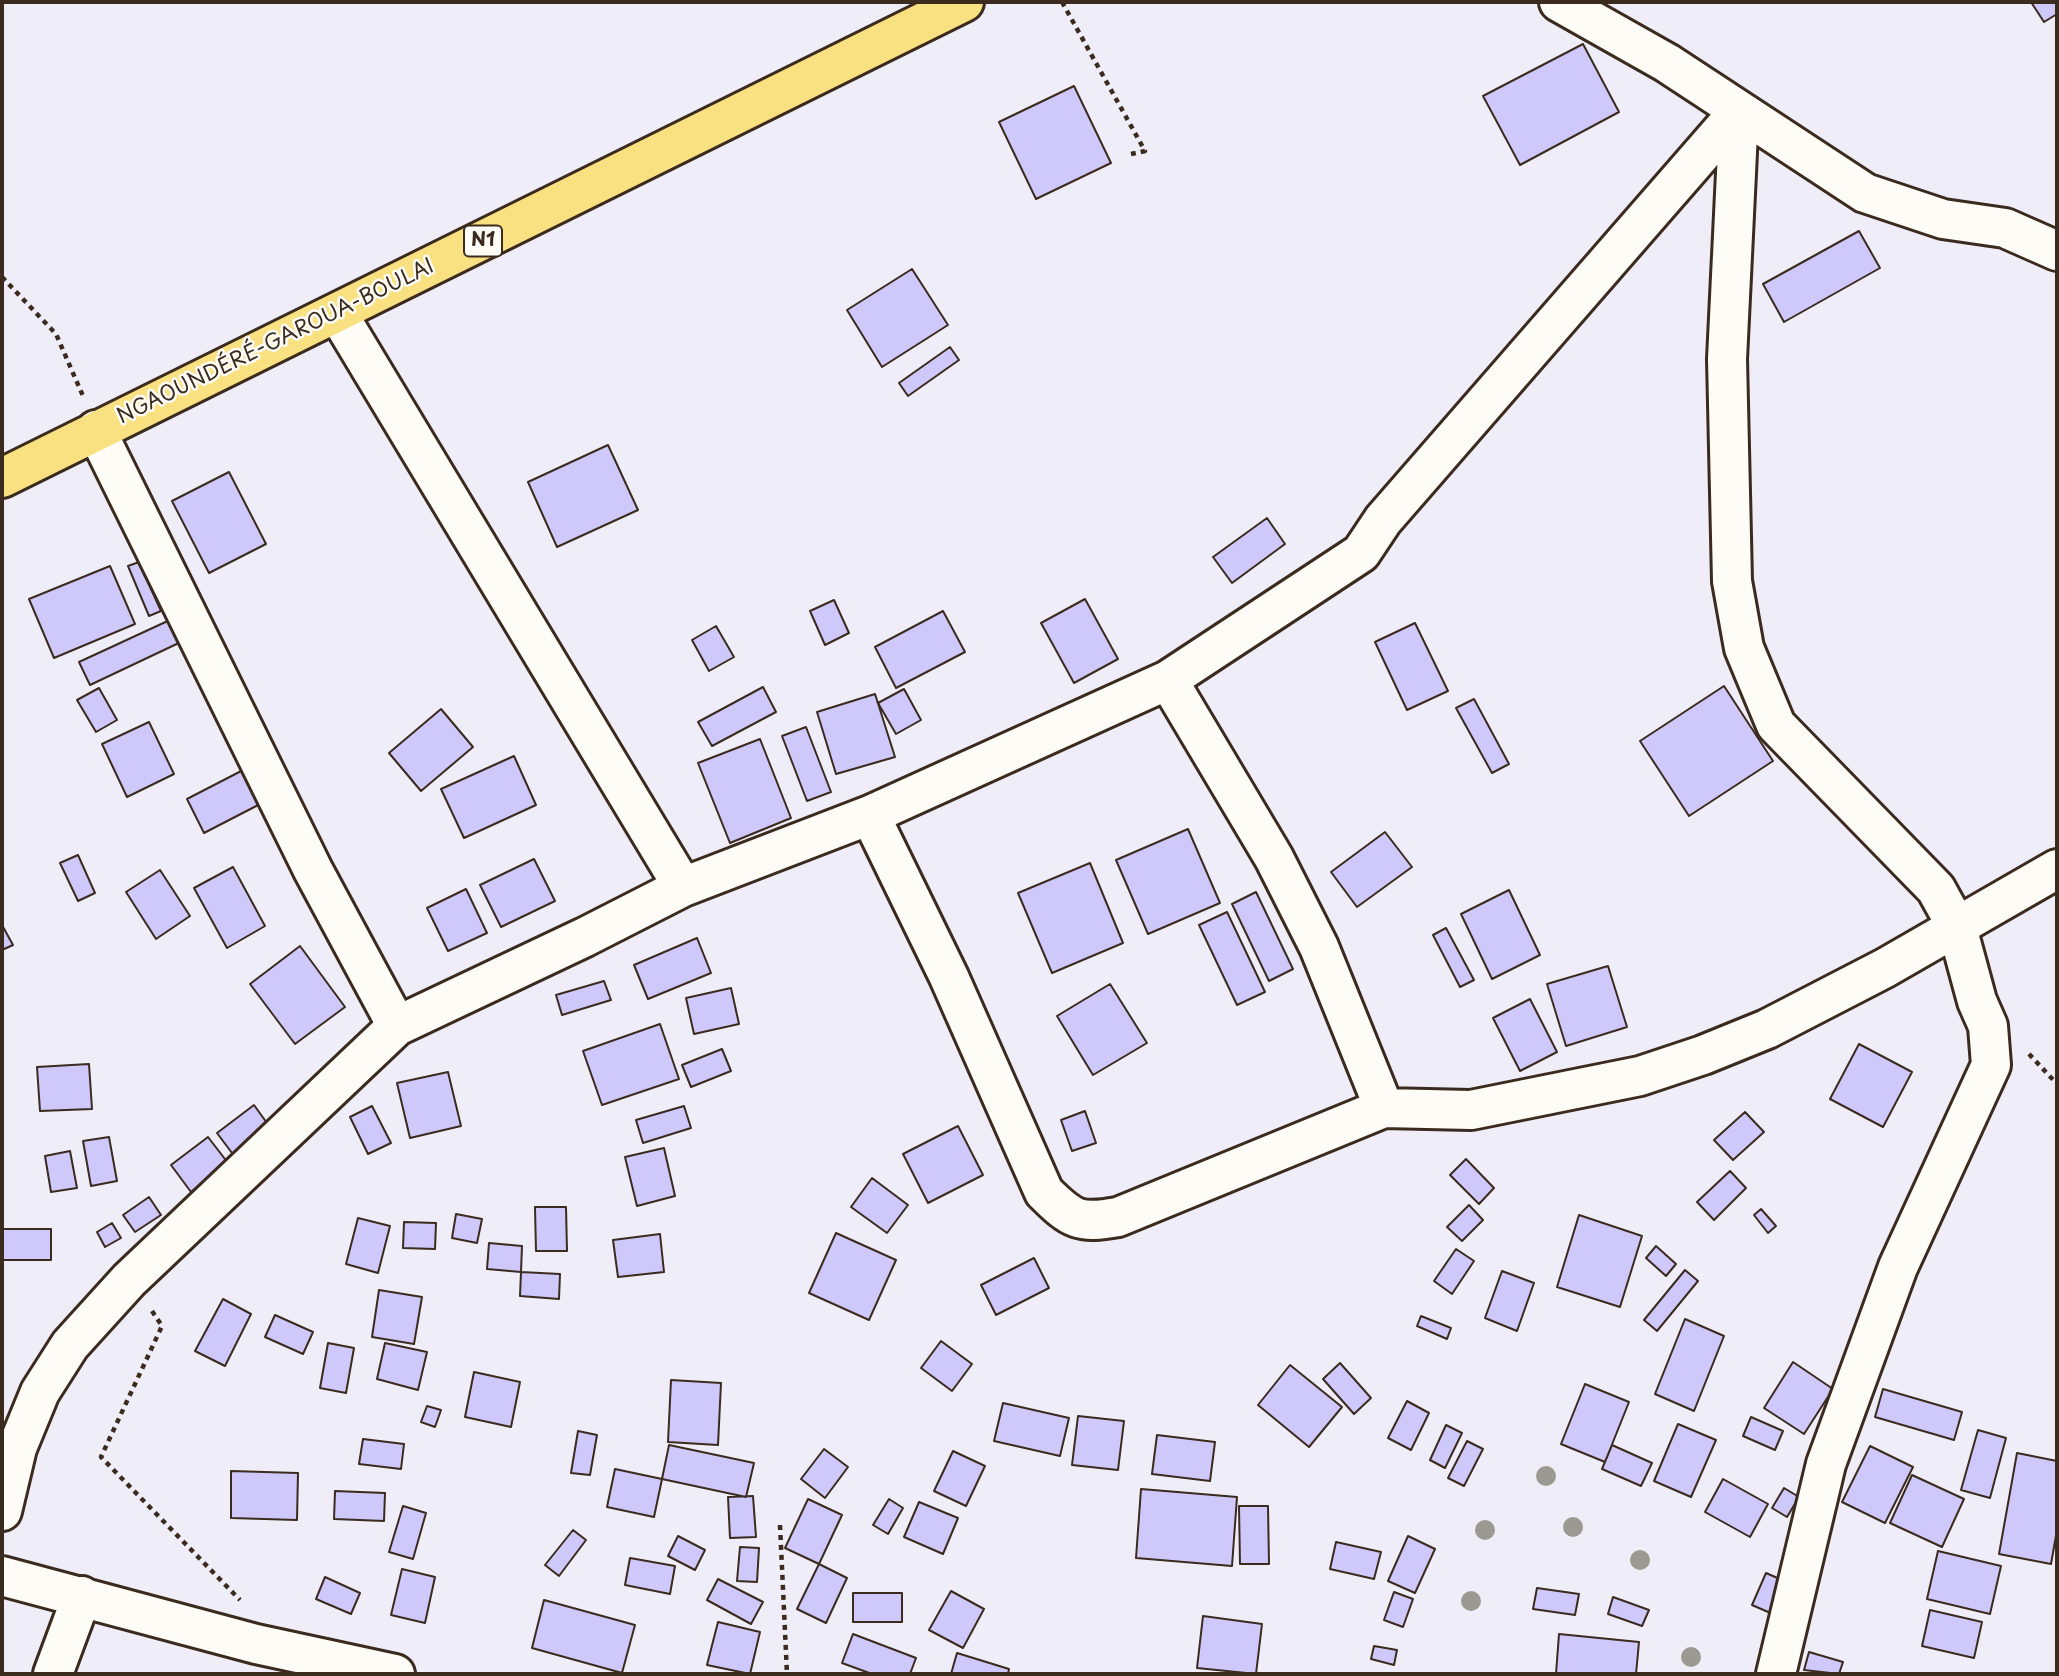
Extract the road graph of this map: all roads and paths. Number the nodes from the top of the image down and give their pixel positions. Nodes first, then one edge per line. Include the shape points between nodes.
1 (964, 2) edge
2 (1062, 2) edge
3 (1559, 2) edge
4 (1740, 111) junction
5 (1131, 154) dead end
6 (2057, 251) edge
7 (2, 277) edge
8 (338, 313) junction
9 (96, 430) junction
10 (2, 478) edge
11 (1168, 680) junction
12 (870, 815) junction
13 (2057, 869) edge
14 (683, 887) junction
15 (1957, 927) junction
16 (397, 1026) junction
17 (1384, 1108) junction
18 (129, 1280) junction
19 (2, 1511) edge
20 (780, 1525) dead end
21 (2, 1576) edge
22 (82, 1596) junction
23 (243, 1603) dead end
24 (53, 1674) edge
25 (395, 1674) edge
26 (787, 1674) edge
27 (1776, 1674) edge

1 - 8 highway, NGAOUNDÉRÉ-GAROUA-BOULAI / N1
2 - 5 path via 1144,151
3 - 4 street
4 - 6 street via 1865,193 1942,219 2005,228
4 - 11 street via 1383,520 1361,554
4 - 15 street via 1727,359 1731,581 1744,648 1776,725 1936,889
7 - 9 path via 56,334
8 - 9 highway, NGAOUNDÉRÉ-GAROUA-BOULAI / N1
8 - 14 street
9 - 10 highway, NGAOUNDÉRÉ-GAROUA-BOULAI / N1
9 - 16 street via 313,870
11 - 12 street
11 - 17 street via 1274,858 1314,936
12 - 14 street
12 - 17 street via 949,977 1044,1192 1067,1215 1088,1222 1118,1217
13 - 15 street
14 - 16 street
15 - 17 street via 1767,1029 1640,1076 1471,1110
15 - 27 street via 1988,1026 1991,1065 1898,1267 1826,1464
16 - 18 street
18 - 19 street via 70,1345 40,1392 17,1448
18 - 23 path via 162,1326 101,1457
20 - 26 path
21 - 22 street
22 - 24 street
22 - 25 street via 256,1644

